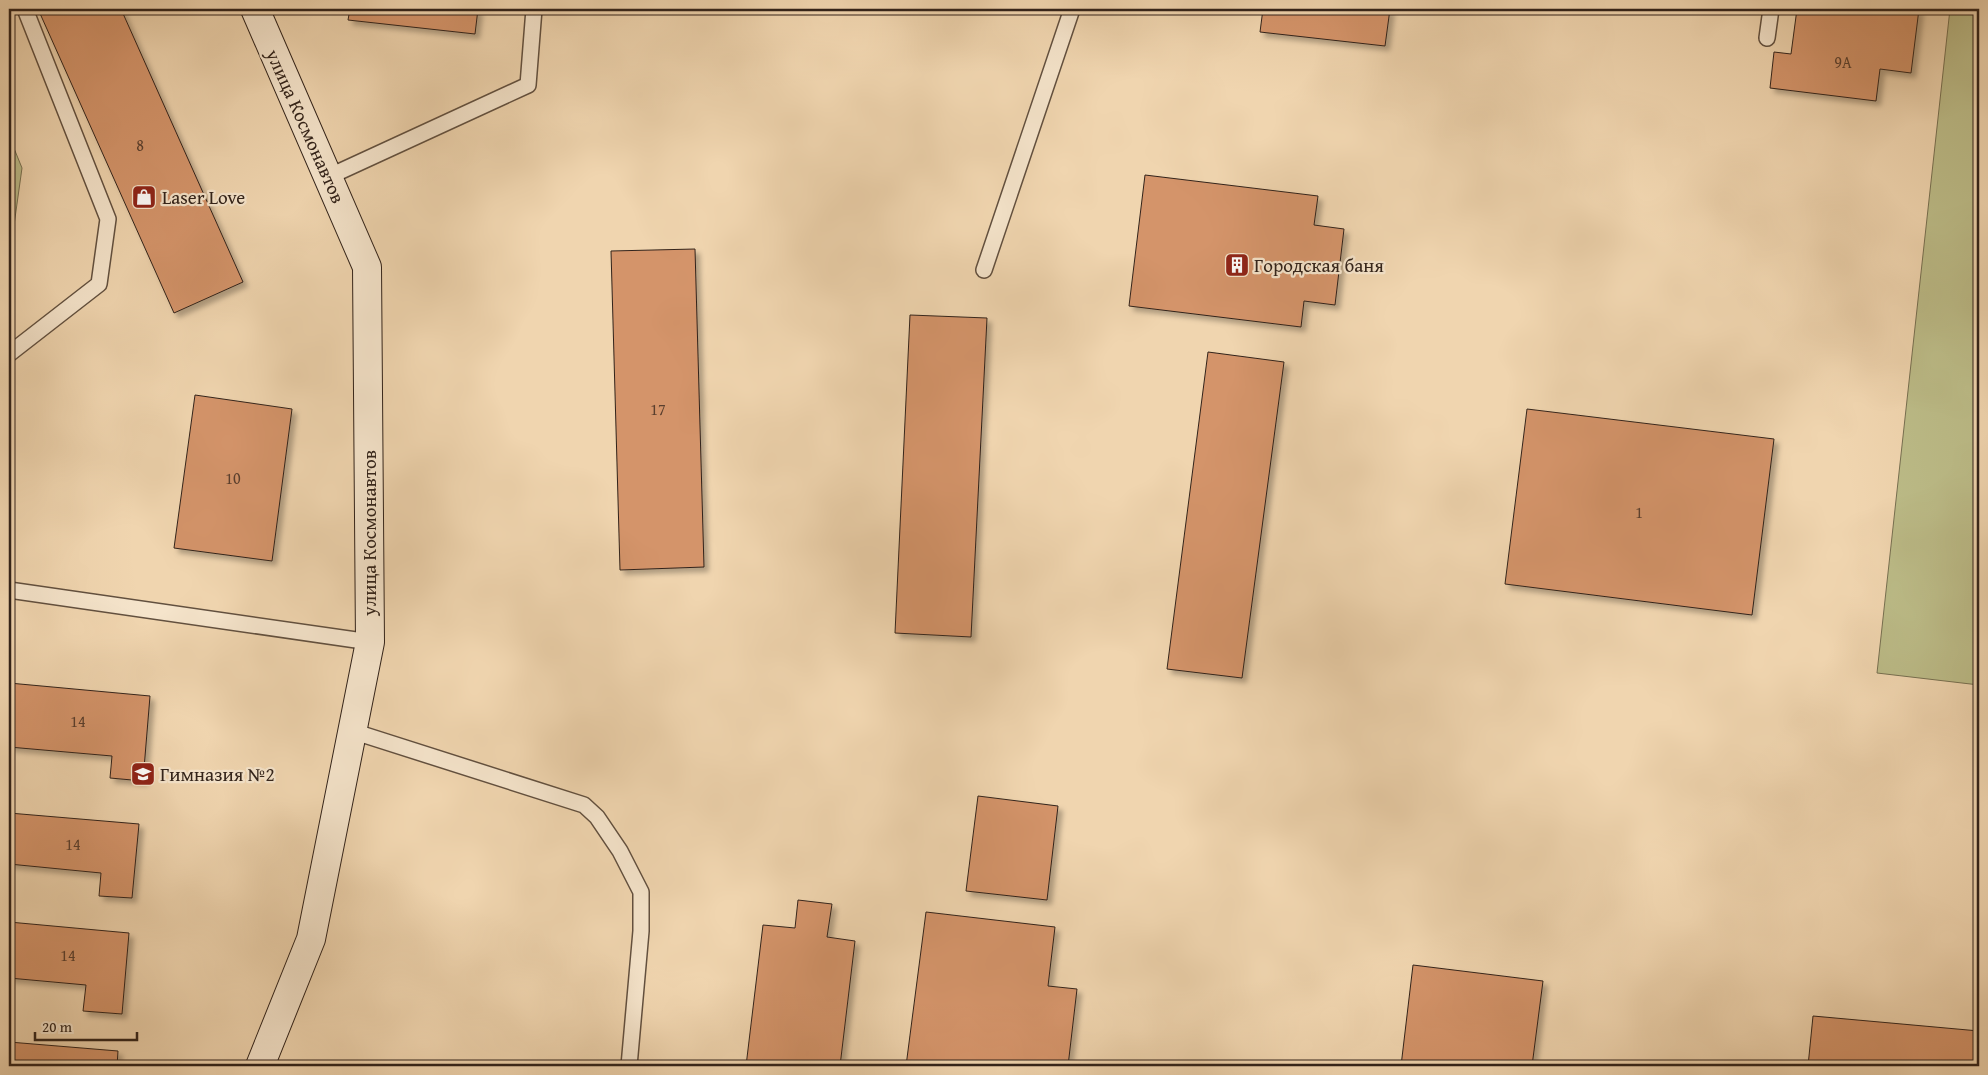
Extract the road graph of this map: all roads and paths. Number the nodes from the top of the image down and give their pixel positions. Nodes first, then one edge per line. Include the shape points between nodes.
1 (24, 9) edge
2 (254, 9) edge
3 (534, 9) edge
4 (1072, 9) edge
5 (1771, 9) edge
6 (1767, 38) dead end
7 (328, 178) junction
8 (984, 270) dead end
9 (9, 354) edge
10 (9, 590) edge
11 (370, 642) junction
12 (352, 731) junction
13 (260, 1066) edge
14 (630, 1066) edge

1 - 9 lane via 108,219 99,284
2 - 7 street, улица Космонавтов
3 - 7 lane via 528,85
4 - 8 lane
5 - 6 lane
7 - 11 street, улица Космонавтов via 367,268
10 - 11 lane
11 - 12 street, улица Космонавтов
12 - 13 street, улица Космонавтов via 310,939
12 - 14 lane via 584,805 597,817 620,851 641,892

